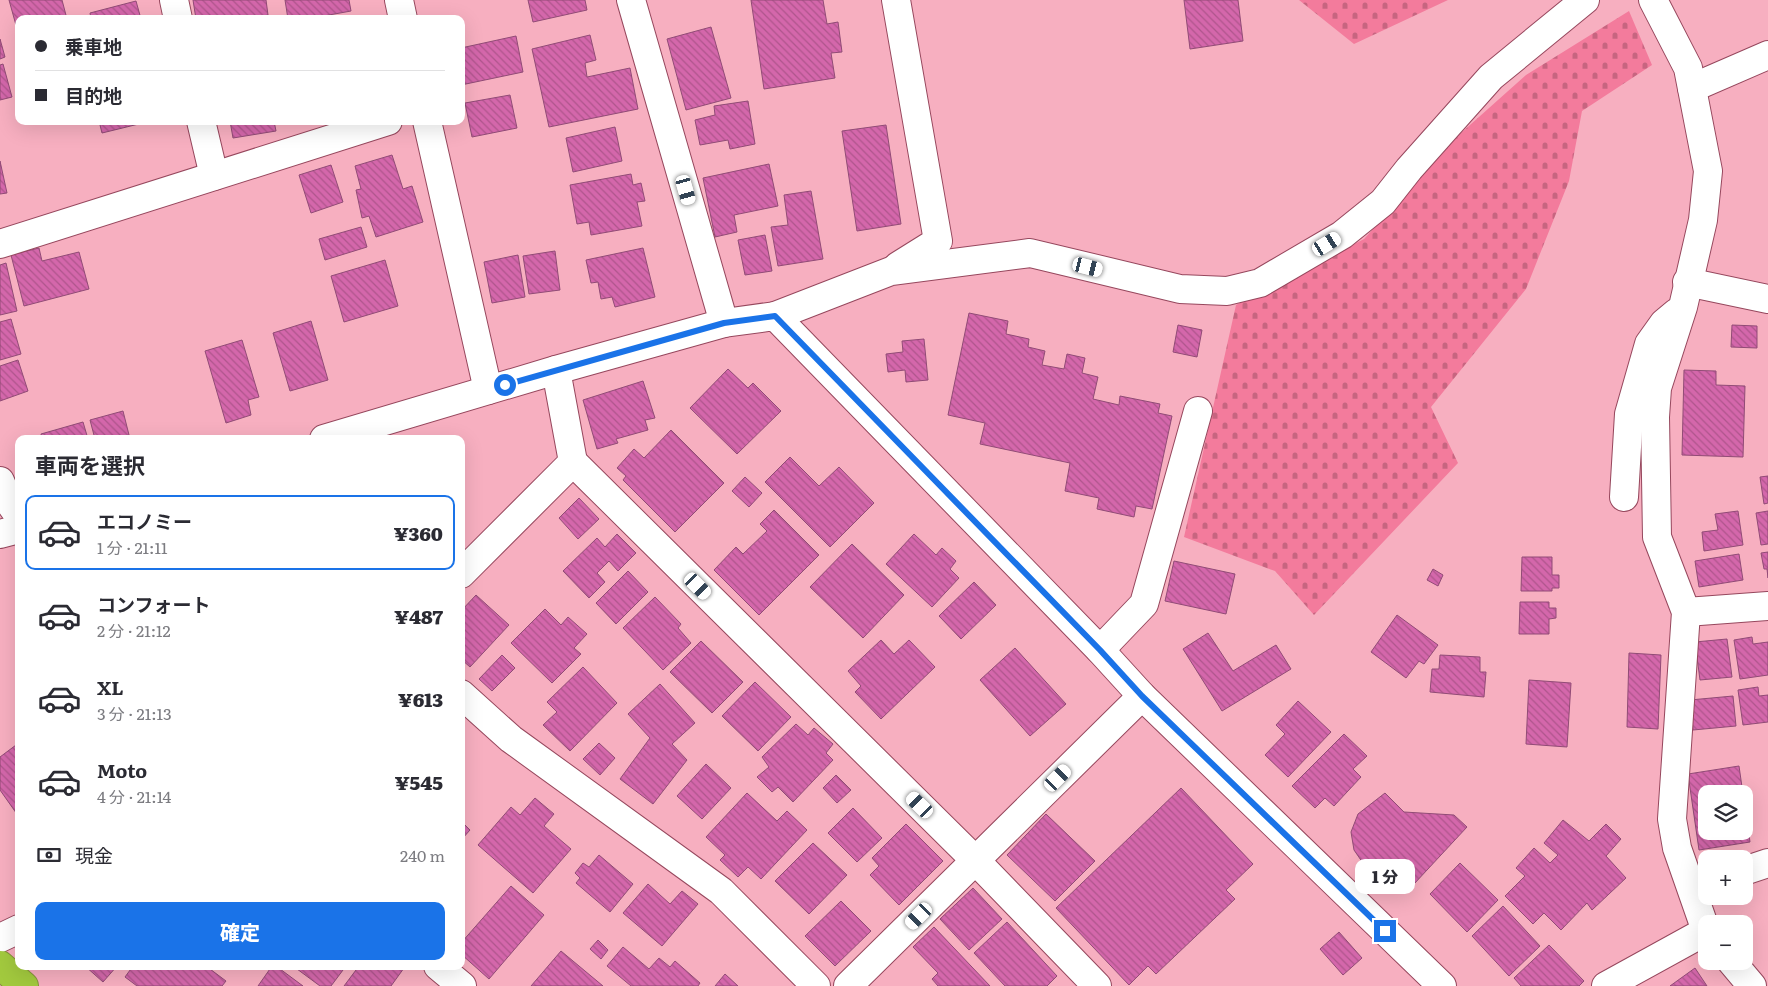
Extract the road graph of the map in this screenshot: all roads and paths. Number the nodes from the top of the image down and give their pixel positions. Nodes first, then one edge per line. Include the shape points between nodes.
1 (174, 0) edge
2 (399, 0) edge
3 (631, 0) edge
4 (896, 0) edge
5 (1585, 0) edge
6 (1653, 0) edge
7 (177, 15) edge
8 (402, 15) edge
9 (1768, 55) edge
10 (1692, 88) junction
11 (202, 125) edge
12 (375, 125) edge
13 (428, 125) edge
14 (214, 176) junction
15 (0, 244) edge
16 (890, 271) junction
17 (1685, 294) junction
18 (1768, 299) edge
19 (775, 316) junction
20 (724, 323) junction
21 (556, 370) junction
22 (488, 390) junction
23 (1198, 411) dead end
24 (337, 435) edge
25 (573, 462) junction
26 (0, 481) edge
27 (1624, 497) dead end
28 (15, 510) edge
29 (15, 530) edge
30 (0, 534) edge
31 (465, 570) edge
32 (1768, 606) edge
33 (1686, 612) junction
34 (1100, 650) junction
35 (1142, 696) junction
36 (465, 698) edge
37 (975, 860) junction
38 (1768, 864) edge
39 (1753, 868) edge
40 (1698, 883) edge
41 (15, 931) edge
42 (1698, 935) edge
43 (0, 938) edge
44 (0, 965) edge
45 (443, 970) edge
46 (1739, 970) edge
47 (24, 986) edge
48 (462, 986) edge
49 (816, 986) edge
50 (848, 986) edge
51 (1097, 986) edge
52 (1442, 986) edge
53 (1606, 986) edge
54 (1752, 986) edge

1 - 7 street
2 - 8 street
3 - 20 street
4 - 16 street via 938,241
5 - 16 street via 1491,77 1383,202 1342,234 1260,283 1227,292 1180,289 1030,254
6 - 10 street via 1688,68
9 - 10 street
10 - 17 street via 1708,171 1702,220
11 - 14 street
12 - 14 street
13 - 22 street
14 - 15 street
16 - 19 street
17 - 18 street
17 - 27 street via 1649,344 1628,414
17 - 33 street via 1657,388 1654,456 1657,537
19 - 20 street
19 - 34 street
20 - 21 street
21 - 22 street
21 - 25 street
22 - 24 street
23 - 34 street via 1144,604
25 - 31 street
25 - 37 street
26 - 28 street
29 - 30 street
32 - 33 street
33 - 40 street via 1672,819 1676,848
34 - 35 street
35 - 37 street
35 - 52 street
36 - 49 street via 511,739 721,891
37 - 50 street
37 - 51 street
38 - 39 street
41 - 43 street
42 - 53 street
44 - 47 highway
45 - 48 street
46 - 54 street

